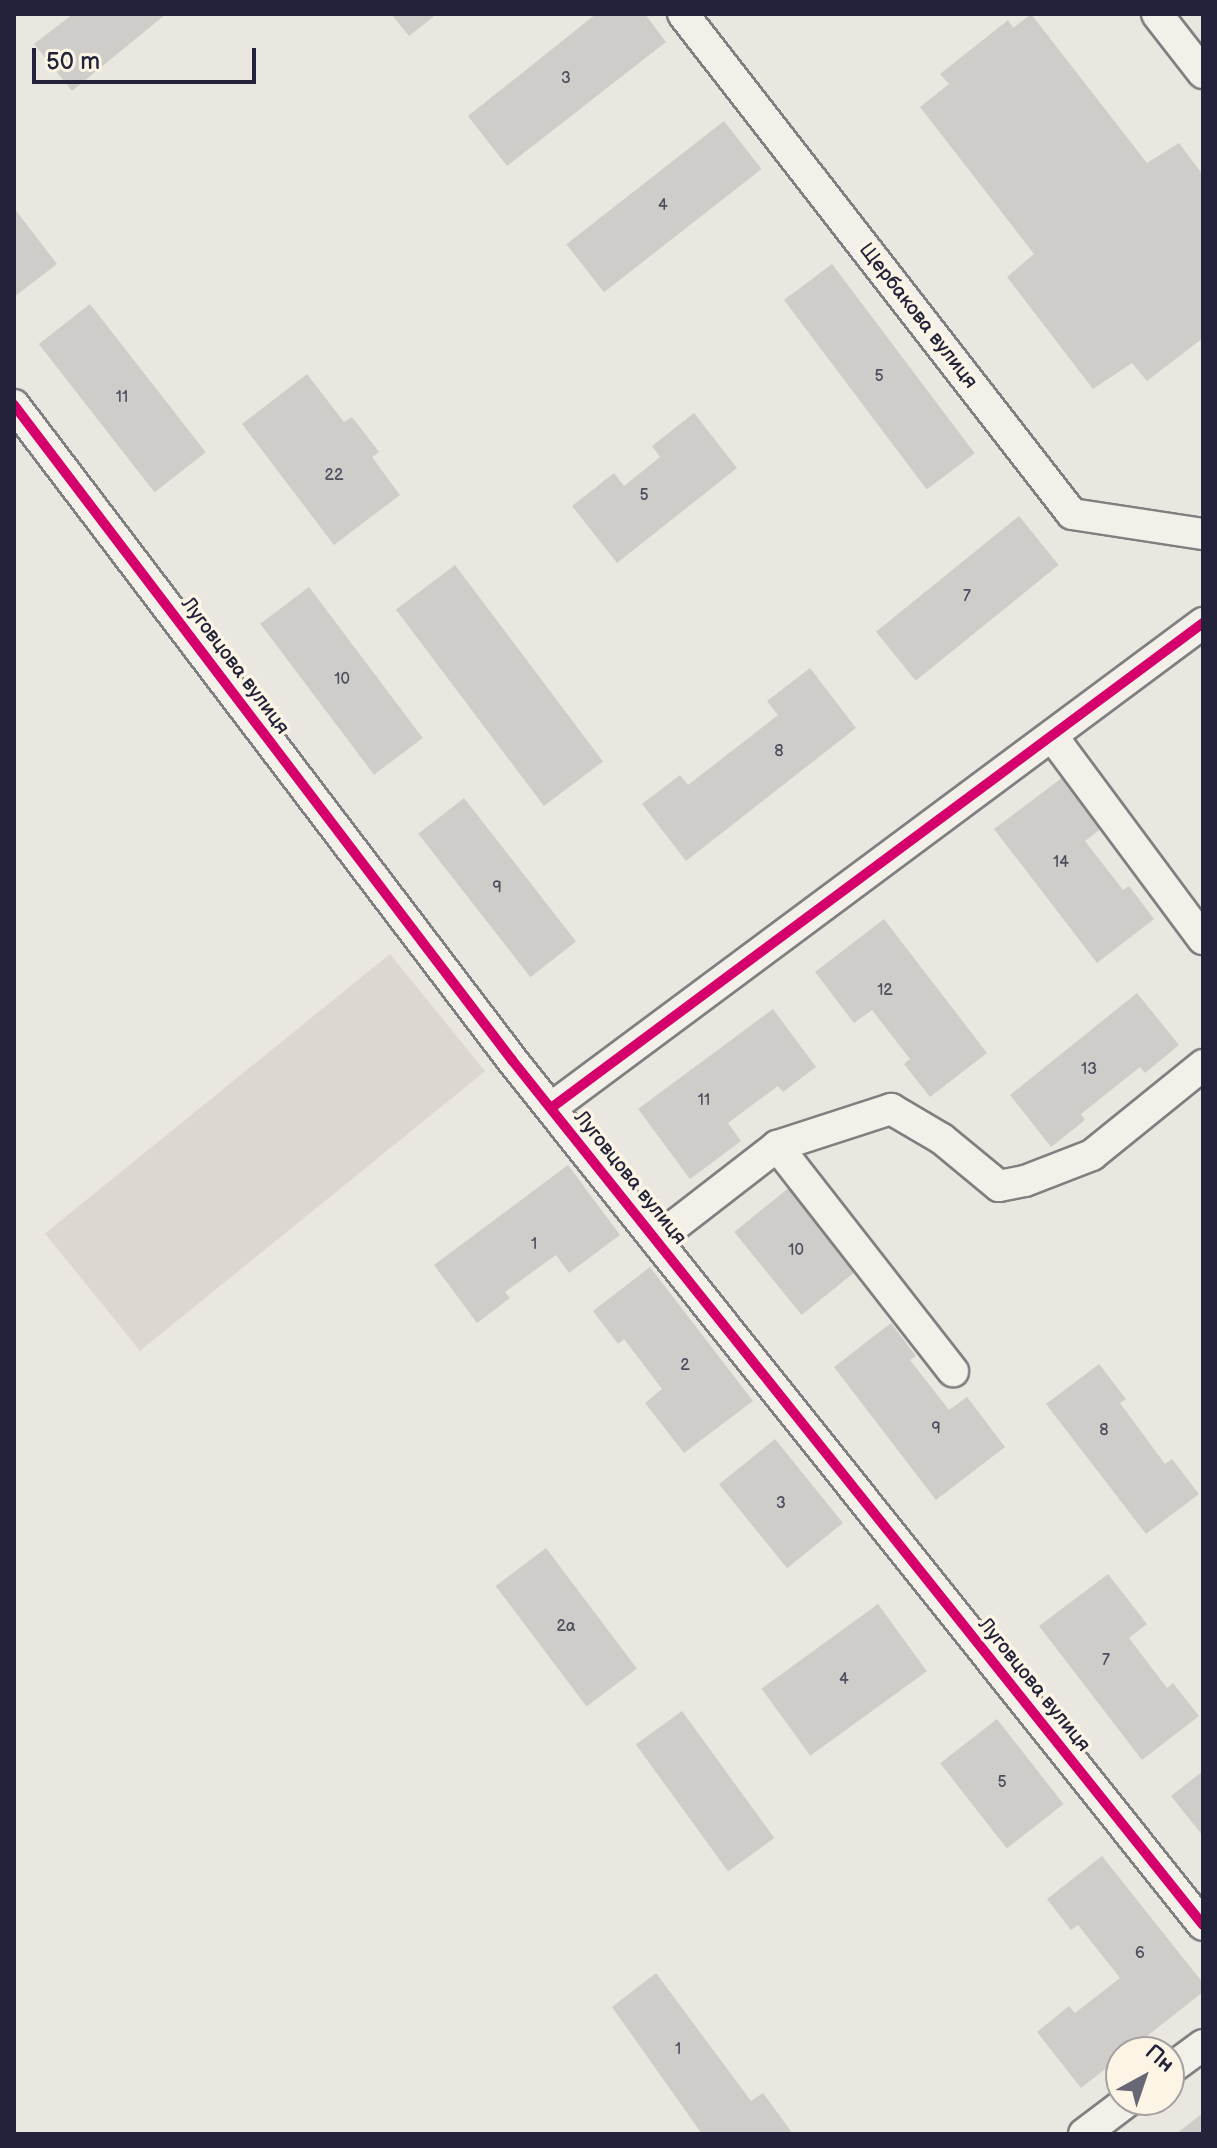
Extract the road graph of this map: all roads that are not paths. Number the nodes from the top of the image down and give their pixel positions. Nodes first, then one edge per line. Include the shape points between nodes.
1 (683, 14) edge
2 (1157, 14) edge
3 (1203, 73) edge
4 (14, 405) edge
5 (1203, 534) edge
6 (1203, 623) edge
7 (1052, 736) junction
8 (1203, 939) edge
9 (1203, 1065) edge
10 (551, 1108) junction
11 (777, 1146) junction
12 (656, 1240) junction
13 (953, 1371) dead end
14 (1203, 1925) edge
15 (1203, 2045) edge
16 (1185, 2058) edge
17 (1108, 2116) edge
18 (1084, 2134) edge

1 - 5 street, Щербакова вулиця via 1072,514
2 - 3 street
4 - 10 street, Луговцова вулиця
6 - 7 street
7 - 8 street
7 - 10 street
9 - 11 street via 1092,1155 999,1186 942,1139 891,1109
10 - 12 street, Луговцова вулиця
11 - 12 street
11 - 13 street
12 - 14 street, Луговцова вулиця
15 - 16 street
17 - 18 street

